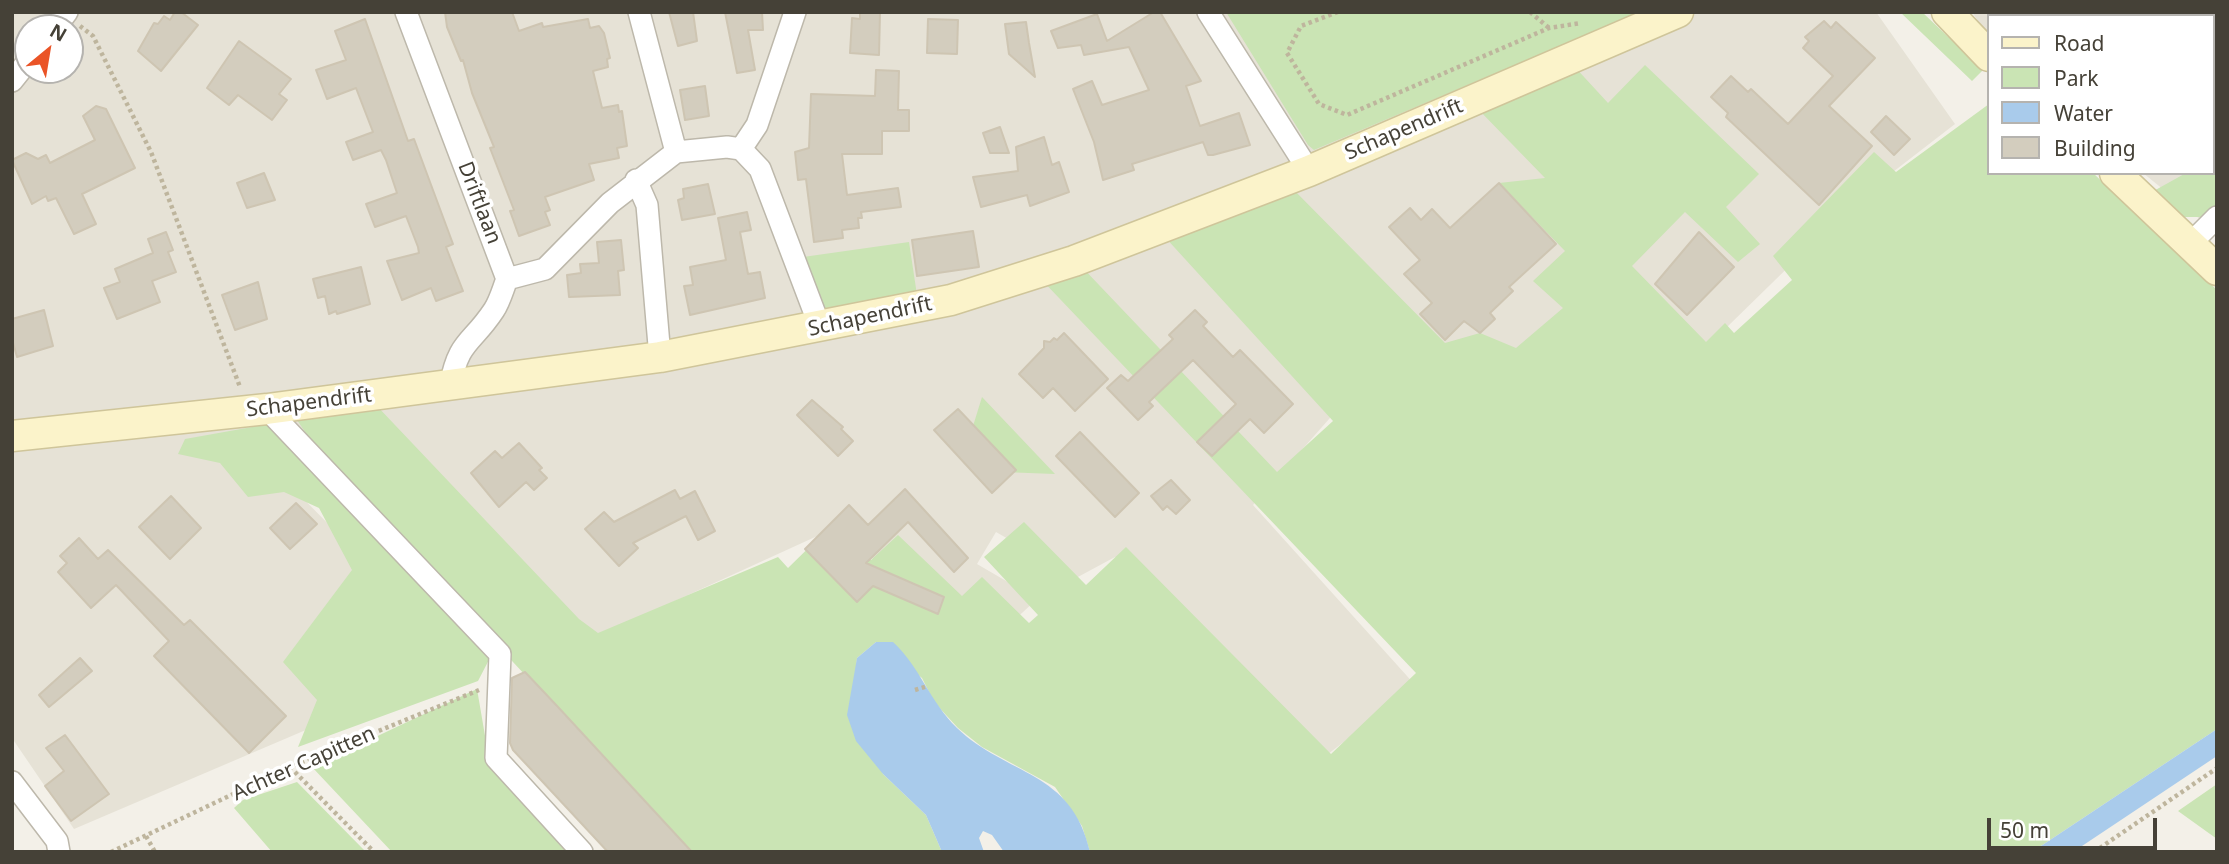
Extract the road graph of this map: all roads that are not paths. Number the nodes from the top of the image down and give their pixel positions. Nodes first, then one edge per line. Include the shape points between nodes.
1 (406, 12) edge
2 (639, 12) edge
3 (795, 12) edge
4 (1209, 12) edge
5 (1678, 12) edge
6 (1947, 12) edge
7 (1988, 54) edge
8 (741, 149) junction
9 (676, 152) junction
10 (1309, 171) junction
11 (2117, 175) edge
12 (636, 180) junction
13 (2217, 217) edge
14 (2189, 244) junction
15 (2217, 270) edge
16 (507, 279) junction
17 (820, 327) junction
18 (660, 356) junction
19 (450, 386) junction
20 (259, 410) junction
21 (12, 436) edge
22 (12, 782) edge
23 (59, 852) edge
24 (582, 852) edge

1 - 16 street, Driftlaan
2 - 9 street
3 - 8 street via 757,125
4 - 10 street
5 - 10 street, Schapendrift
6 - 7 street
8 - 9 street via 726,146
8 - 17 street via 760,169
9 - 12 street
10 - 17 street, Schapendrift via 1074,261 951,300
11 - 14 street
12 - 16 street via 545,269
12 - 18 street via 647,205
13 - 14 street
14 - 15 street
16 - 19 street via 495,309 456,358
17 - 18 street, Schapendrift
18 - 19 street, Schapendrift
19 - 20 street, Schapendrift
20 - 21 street, Schapendrift
20 - 24 street via 500,654 496,758
22 - 23 street via 57,841

